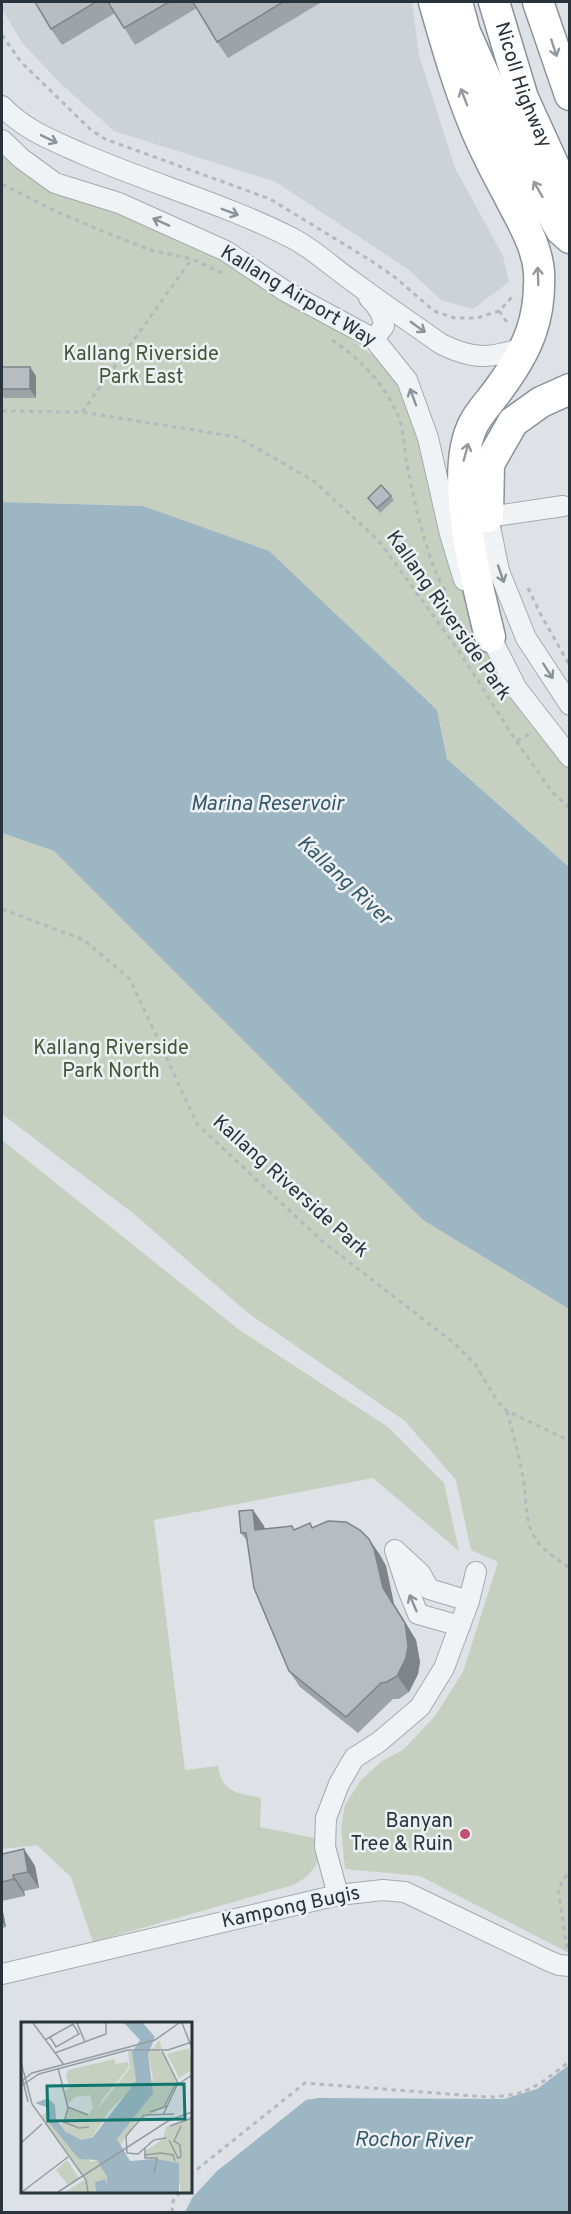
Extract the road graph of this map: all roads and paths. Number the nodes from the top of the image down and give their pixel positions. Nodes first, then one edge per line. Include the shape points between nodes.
1 (434, 2) edge
2 (457, 2) edge
3 (494, 2) edge
4 (538, 2) edge
5 (2, 35) edge
6 (570, 95) edge
7 (2, 106) edge
8 (2, 140) edge
9 (2, 155) edge
10 (22, 159) junction
11 (2, 184) edge
12 (570, 201) edge
13 (570, 238) edge
14 (202, 240) junction
15 (192, 259) junction
16 (231, 278) dead end
17 (352, 282) junction
18 (516, 294) dead end
19 (326, 336) dead end
20 (374, 339) junction
21 (526, 347) junction
22 (570, 389) edge
23 (2, 411) edge
24 (82, 412) junction
25 (563, 506) dead end
26 (488, 517) junction
27 (454, 598) dead end
28 (490, 637) junction
29 (570, 705) edge
30 (522, 726) dead end
31 (528, 736) dead end
32 (570, 757) edge
33 (570, 808) edge
34 (2, 909) edge
35 (507, 1411) junction
36 (570, 1442) edge
37 (570, 1568) edge
38 (476, 1572) dead end
39 (469, 1601) junction
40 (460, 1626) junction
41 (570, 1870) edge
42 (338, 1895) junction
43 (569, 1958) edge
44 (2, 1974) edge
45 (570, 2061) edge
46 (192, 2173) edge
47 (179, 2193) edge
48 (172, 2212) edge

21 -> 1 highway via 538,314 538,270 531,238 475,127
13 -> 2 highway via 561,230 524,165 465,32
3 - 12 highway, Nicoll Highway via 523,98
4 -> 6 highway, Nicoll Highway
5 - 18 path via 21,62 105,139 270,199 387,272 434,311 455,318 477,318 499,311
7 -> 17 street, Kallang Airport Way via 14,119 45,137 293,238
8 - 10 street, Kallang Airport Way
9 - 10 street
14 -> 10 street, Kallang Airport Way via 118,203 55,183
11 - 15 path via 150,250
14 - 15 path
14 - 20 street, Kallang Airport Way
15 - 16 path
15 - 24 path
17 - 20 street via 377,305 383,317 384,326
17 -> 21 street, Kallang Airport Way via 441,344 470,356 496,356
19 - 27 path via 364,363 398,413 423,532 443,589
28 -> 20 street, Kallang Airport Way via 466,588 428,438 407,380
28 -> 21 highway via 472,559 463,462 474,423
22 - 26 highway via 541,402 513,422 489,464
23 - 24 path, Kallang Riverside Park
24 - 33 path, Kallang Riverside Park via 237,436 314,481 379,541 461,654 553,793
25 - 26 street
26 -> 29 street via 499,571 526,638
28 - 32 street, Kallang Airport Way via 517,689
30 - 31 path
34 - 35 path, Kallang Riverside Park via 84,940 130,979 196,1124 322,1241 454,1343 475,1364
35 - 36 path, Kallang Riverside Park
35 - 37 path via 519,1455 528,1523 542,1548
38 - 39 street
39 - 40 street
40 -> 39 street via 418,1614 395,1550 420,1573 429,1589
40 - 42 street via 444,1668 420,1707 354,1758 339,1785 326,1818 325,1846
41 - 43 path via 558,1889
42 - 43 street, Kampong Bugis via 405,1892 549,1961 559,1965
42 - 44 street, Kampong Bugis
45 - 46 path via 535,2088 506,2096 304,2084
47 - 48 path

